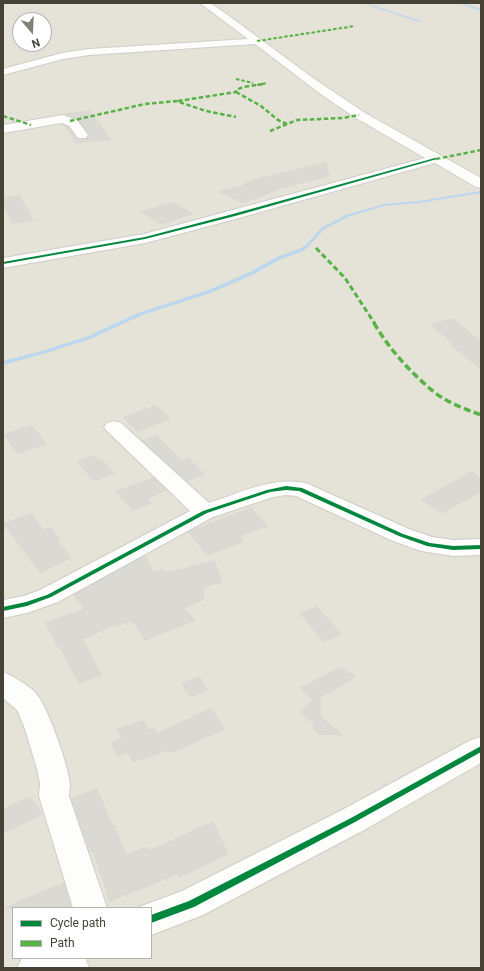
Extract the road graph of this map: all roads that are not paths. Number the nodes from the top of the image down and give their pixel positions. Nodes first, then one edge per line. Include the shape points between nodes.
1 (204, 3) edge
2 (257, 41) junction
3 (3, 72) edge
4 (3, 129) edge
5 (82, 135) dead end
6 (436, 159) junction
7 (481, 184) edge
8 (5, 258) edge
9 (114, 427) dead end
10 (204, 512) junction
11 (481, 547) edge
12 (3, 609) edge
13 (3, 683) edge
14 (481, 749) edge
15 (90, 907) edge
16 (152, 919) edge
17 (55, 959) edge
18 (34, 968) edge

1 - 2 street
2 - 3 street via 89,52 62,56
2 - 6 street via 344,105
4 - 5 street via 63,119 73,123
6 - 7 street
6 - 8 street via 234,216 145,238
9 - 10 street
10 - 11 street via 269,490 300,489 400,535 429,545 453,548
10 - 12 street via 49,596
13 - 15 street via 28,704 38,726 52,769 54,796
14 - 16 street via 346,824 191,904
17 - 18 street

